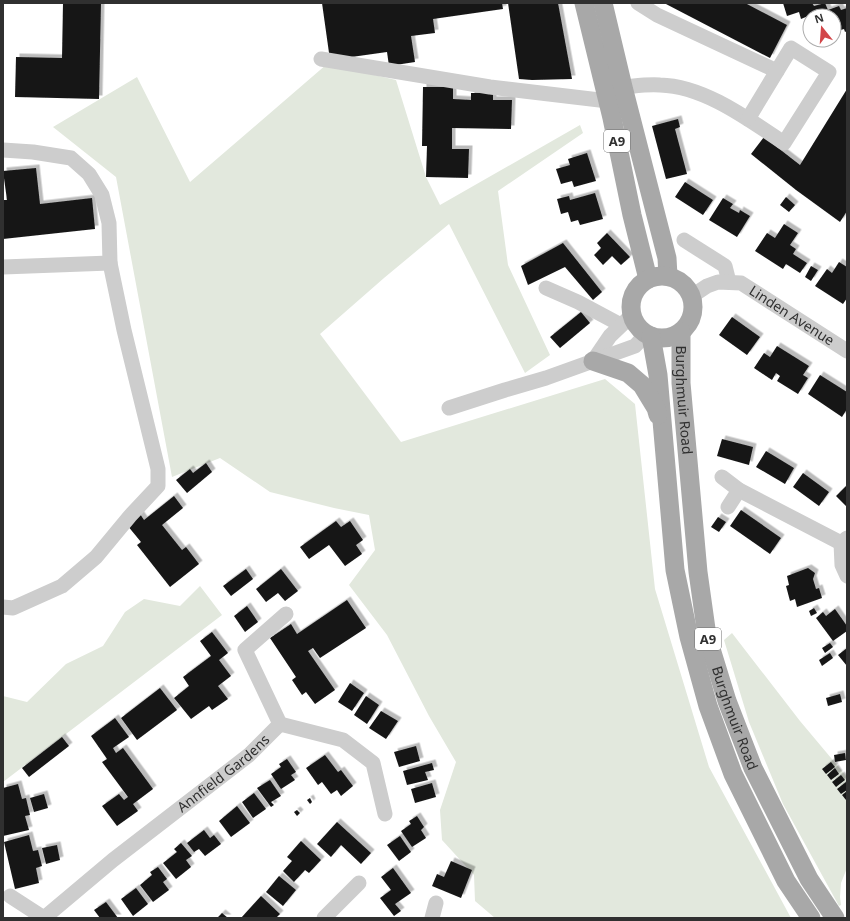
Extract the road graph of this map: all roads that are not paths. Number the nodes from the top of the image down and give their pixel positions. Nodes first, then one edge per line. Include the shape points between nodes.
1 (584, 3) edge
2 (603, 3) edge
3 (638, 3) edge
4 (321, 59) dead end
5 (777, 71) junction
6 (623, 87) junction
7 (608, 101) junction
8 (748, 119) junction
9 (3, 150) edge
10 (684, 240) dead end
11 (110, 263) junction
12 (3, 267) edge
13 (668, 276) junction
14 (648, 279) junction
15 (729, 282) junction
16 (546, 288) dead end
17 (692, 296) junction
18 (627, 320) junction
19 (681, 332) junction
20 (649, 335) junction
21 (847, 351) edge
22 (593, 361) junction
23 (449, 408) dead end
24 (664, 438) junction
25 (722, 477) dead end
26 (739, 490) junction
27 (728, 507) dead end
28 (844, 541) edge
29 (847, 576) edge
30 (6, 610) edge
31 (286, 614) dead end
32 (280, 724) junction
33 (385, 814) dead end
34 (359, 883) dead end
35 (10, 896) dead end
36 (436, 903) dead end
37 (44, 918) edge
38 (324, 918) edge
39 (432, 918) edge
40 (811, 918) edge
41 (835, 918) edge

1 - 7 main road, A9
2 - 6 main road, A9
3 - 5 street via 657,15
4 - 7 street via 490,87
5 - 8 street
5 - 8 street via 791,48 829,72 784,142
6 - 8 street via 661,85 698,92
6 - 13 main road, A9 via 667,258
7 - 14 main road, A9
9 - 11 street via 71,158 89,174 102,195 109,223
10 - 15 street via 725,266
11 - 12 street
11 - 30 street via 158,468 158,486 96,556 62,586
13 - 14 main road
13 - 17 main road via 683,283
14 - 18 main road via 640,284 635,292
15 - 17 street, Linden Avenue via 707,286
15 - 21 street, Linden Avenue via 741,283
16 - 18 street
17 - 19 main road via 693,316
18 - 20 main road, A9
18 - 22 street via 610,336
19 - 20 main road via 662,339
19 - 41 main road, Burghmuir Road / A9 via 680,370 698,572 707,636 727,700 753,768 809,879
20 - 22 street via 635,346
20 - 24 main road, Burghmuir Road / A9 via 658,375
22 - 23 street
22 - 24 main road via 628,373 642,385 656,408
24 - 40 main road, Burghmuir Road / A9 via 675,570 689,637 708,706 733,774 786,881
25 - 26 street
26 - 27 street
26 - 28 street
28 - 29 street via 842,565
31 - 32 street via 244,650
32 - 33 street, Annfield Gardens via 343,740 373,763
32 - 37 street, Annfield Gardens via 249,755 113,860
34 - 38 street
35 - 37 street
36 - 39 street

